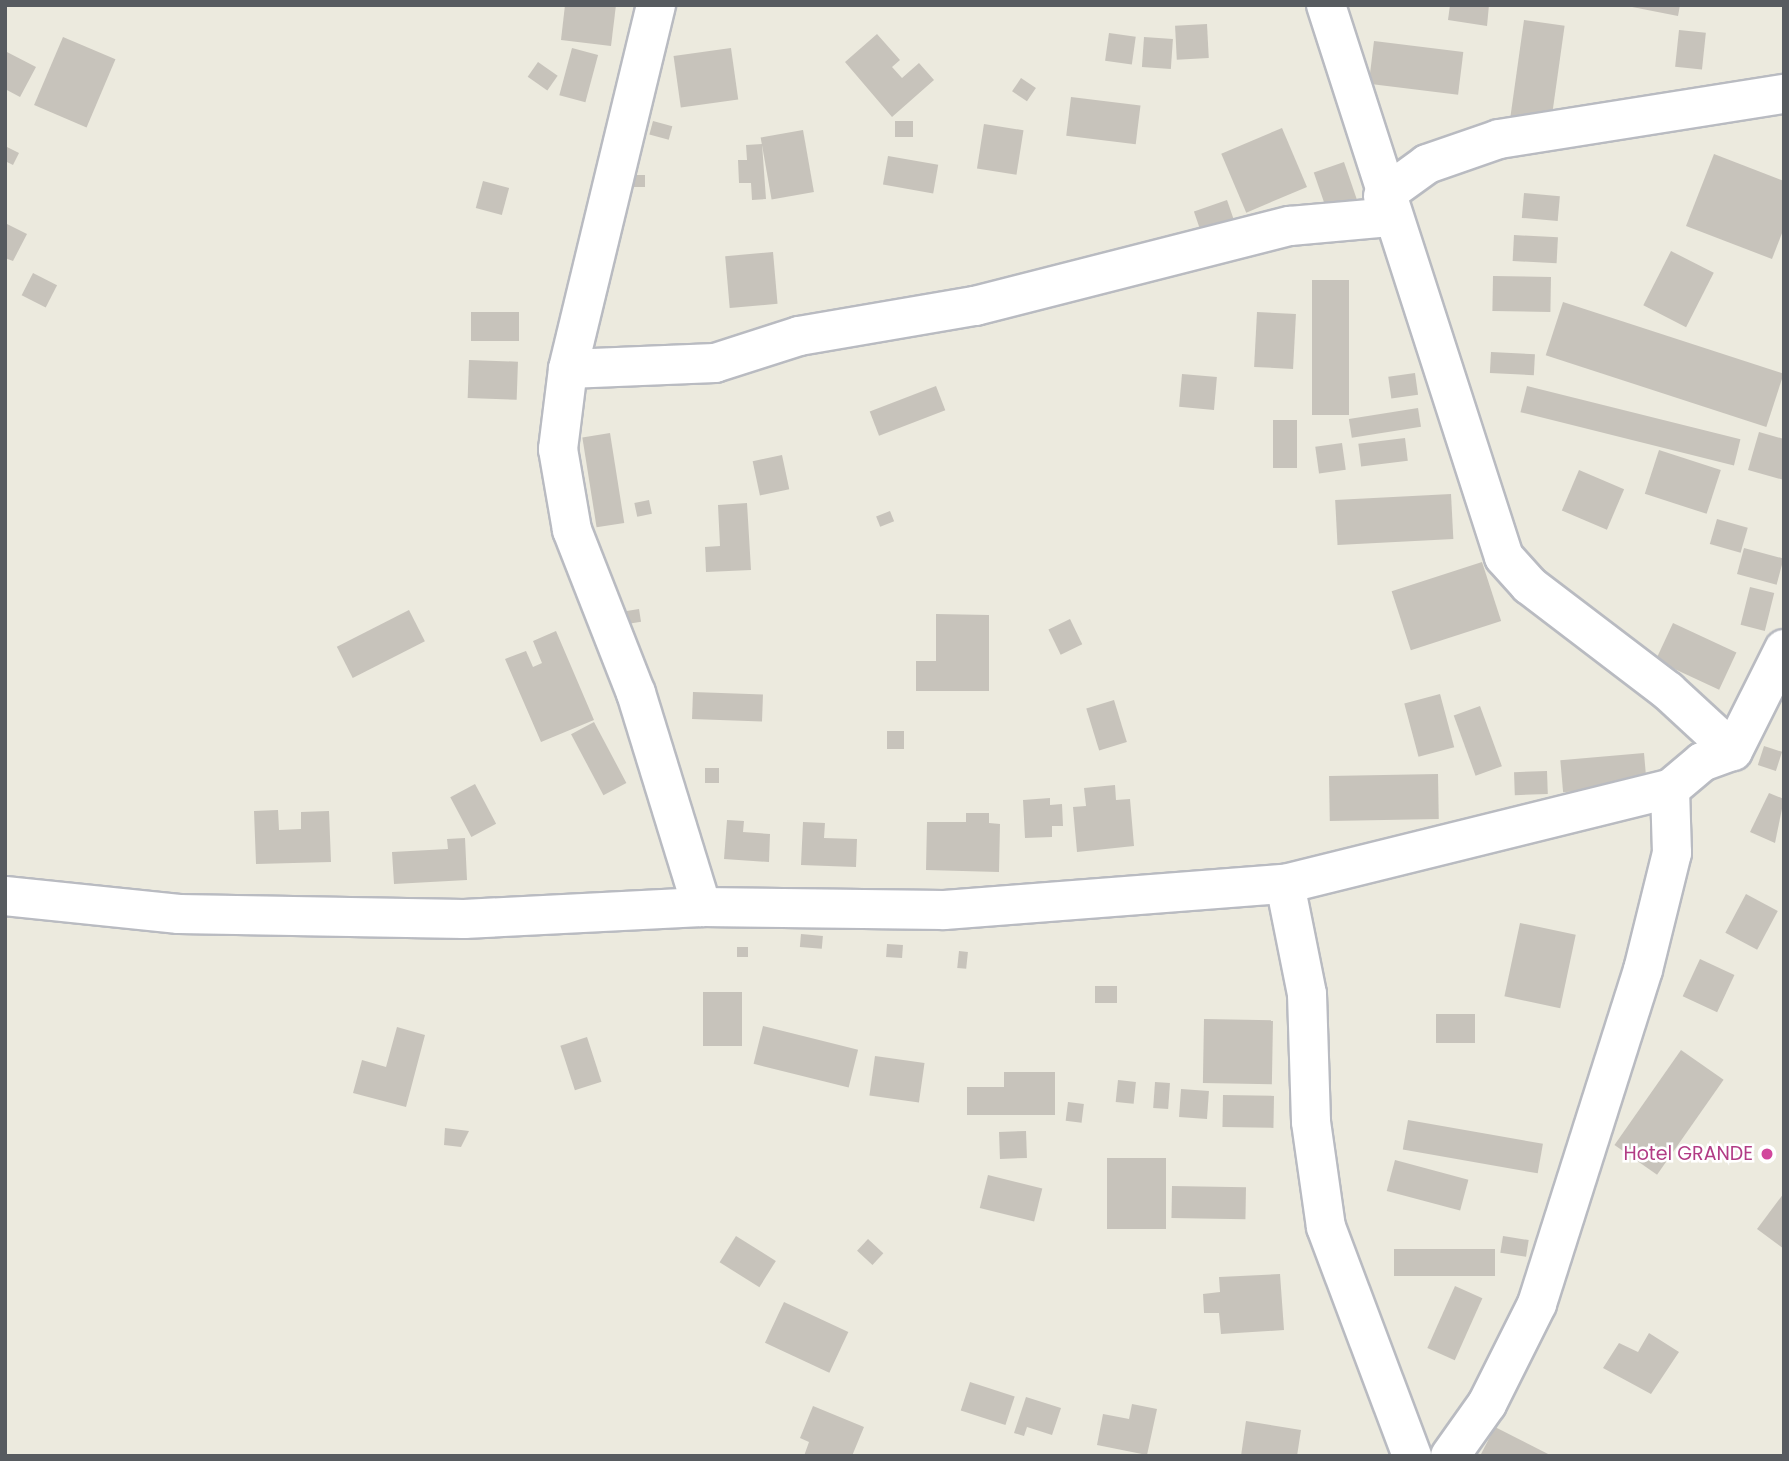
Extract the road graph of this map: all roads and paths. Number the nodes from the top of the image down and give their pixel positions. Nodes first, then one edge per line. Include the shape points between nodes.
1 (656, 5) edge
2 (1326, 5) edge
3 (1784, 94) edge
4 (1386, 207) junction
5 (568, 369) junction
6 (1784, 649) edge
7 (1732, 751) junction
8 (1670, 789) junction
9 (1285, 884) junction
10 (5, 896) edge
11 (702, 907) junction
12 (1412, 1456) edge
13 (1450, 1456) edge

1 - 5 street
2 - 4 street
3 - 4 street via 1499,139 1427,164
4 - 5 street via 1290,226 975,306 799,336 715,363
4 - 7 street via 1504,557 1529,585 1668,691
5 - 11 street via 558,449 572,530 636,693
6 - 7 street
7 - 8 street via 1702,762
8 - 9 street
8 - 13 street via 1672,853 1643,970 1537,1304 1487,1404
9 - 11 street via 944,910
9 - 12 street via 1302,958 1311,1122 1326,1227
10 - 11 street via 179,914 464,919

